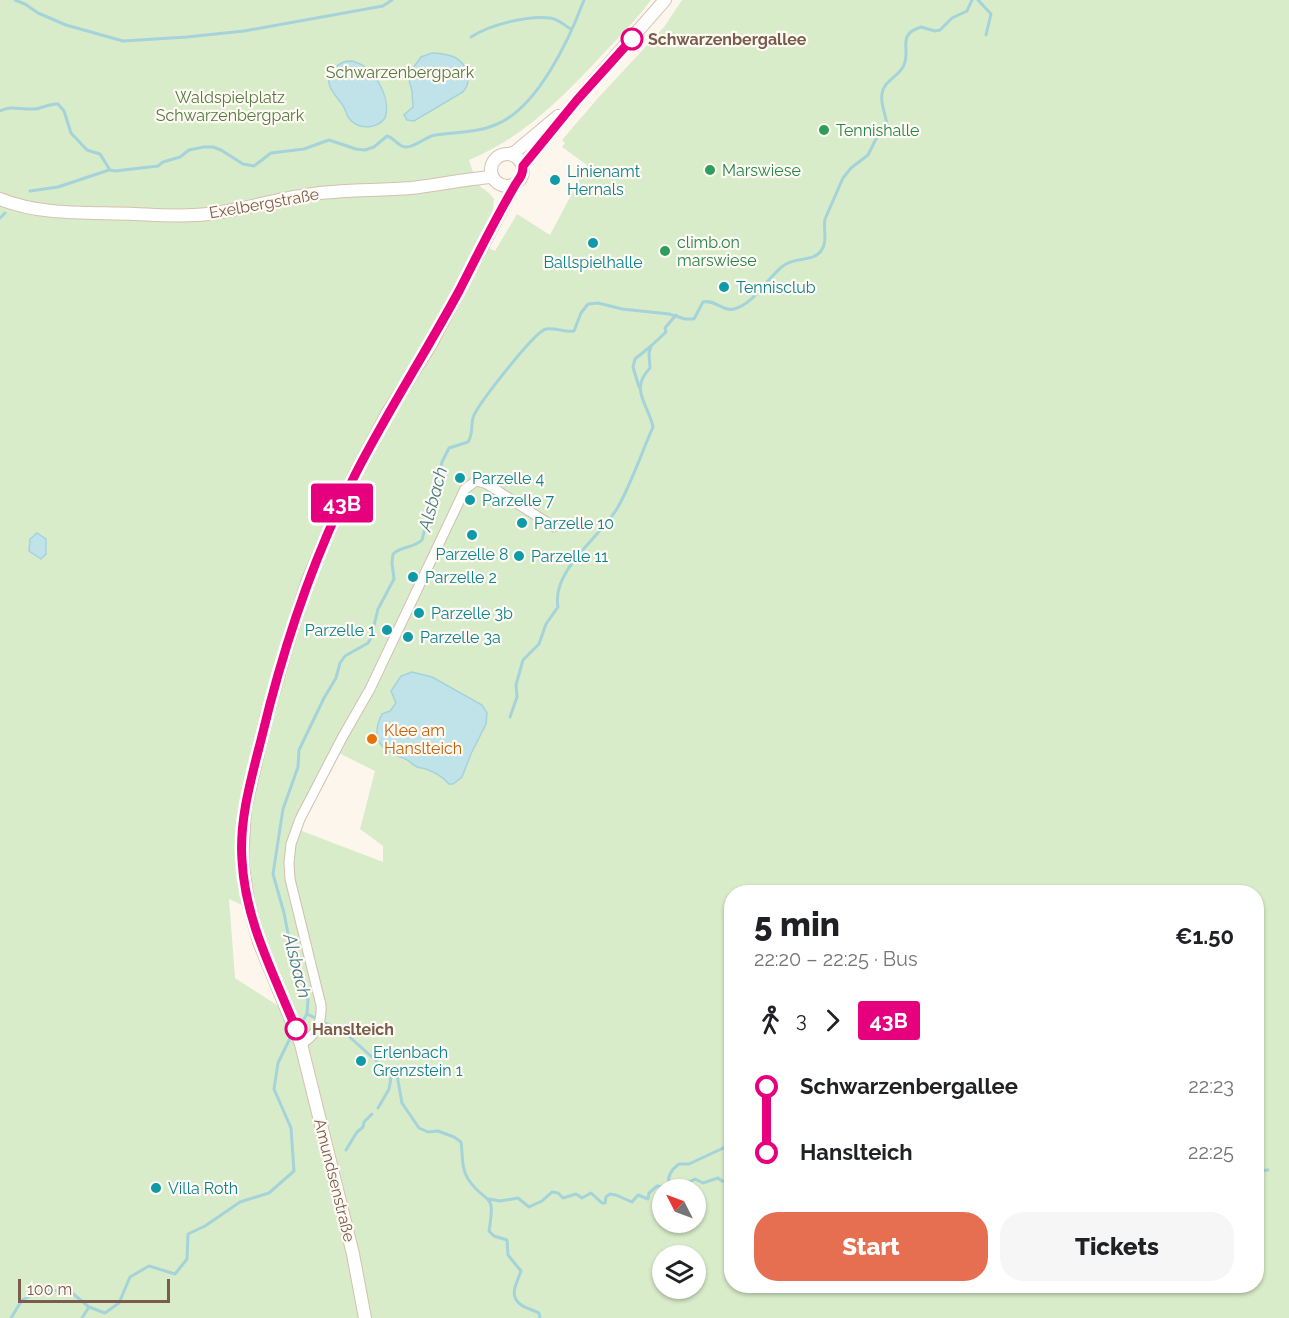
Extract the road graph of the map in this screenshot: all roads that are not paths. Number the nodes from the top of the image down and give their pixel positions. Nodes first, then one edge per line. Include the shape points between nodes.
1 (665, 0) edge
2 (577, 100) junction
3 (510, 154) junction
4 (491, 164) junction
5 (523, 166) junction
6 (457, 180) junction
7 (496, 181) junction
8 (515, 184) junction
9 (3, 200) edge
10 (497, 215) junction
11 (554, 527) dead end
12 (300, 1041) junction
13 (365, 1318) edge

1 - 2 main road
2 - 3 main road
2 - 5 main road
3 - 4 main road via 498,156
3 - 5 main road
4 - 6 main road, Exelbergstraße
4 - 7 main road
5 - 8 main road via 522,176
6 - 7 main road, Exelbergstraße
6 - 9 main road, Exelbergstraße via 411,188 304,195 205,214 46,211
7 - 8 main road via 507,187
7 - 10 main road
8 - 10 main road, Amundsenstraße
10 - 12 main road, Amundsenstraße via 435,335 387,414 327,535 285,649 266,719 245,809 242,860 256,931
11 - 12 street via 487,484 476,481 465,489 358,714 300,819 290,854 290,879 321,1005 318,1027 310,1039
12 - 13 main road, Amundsenstraße via 354,1254

